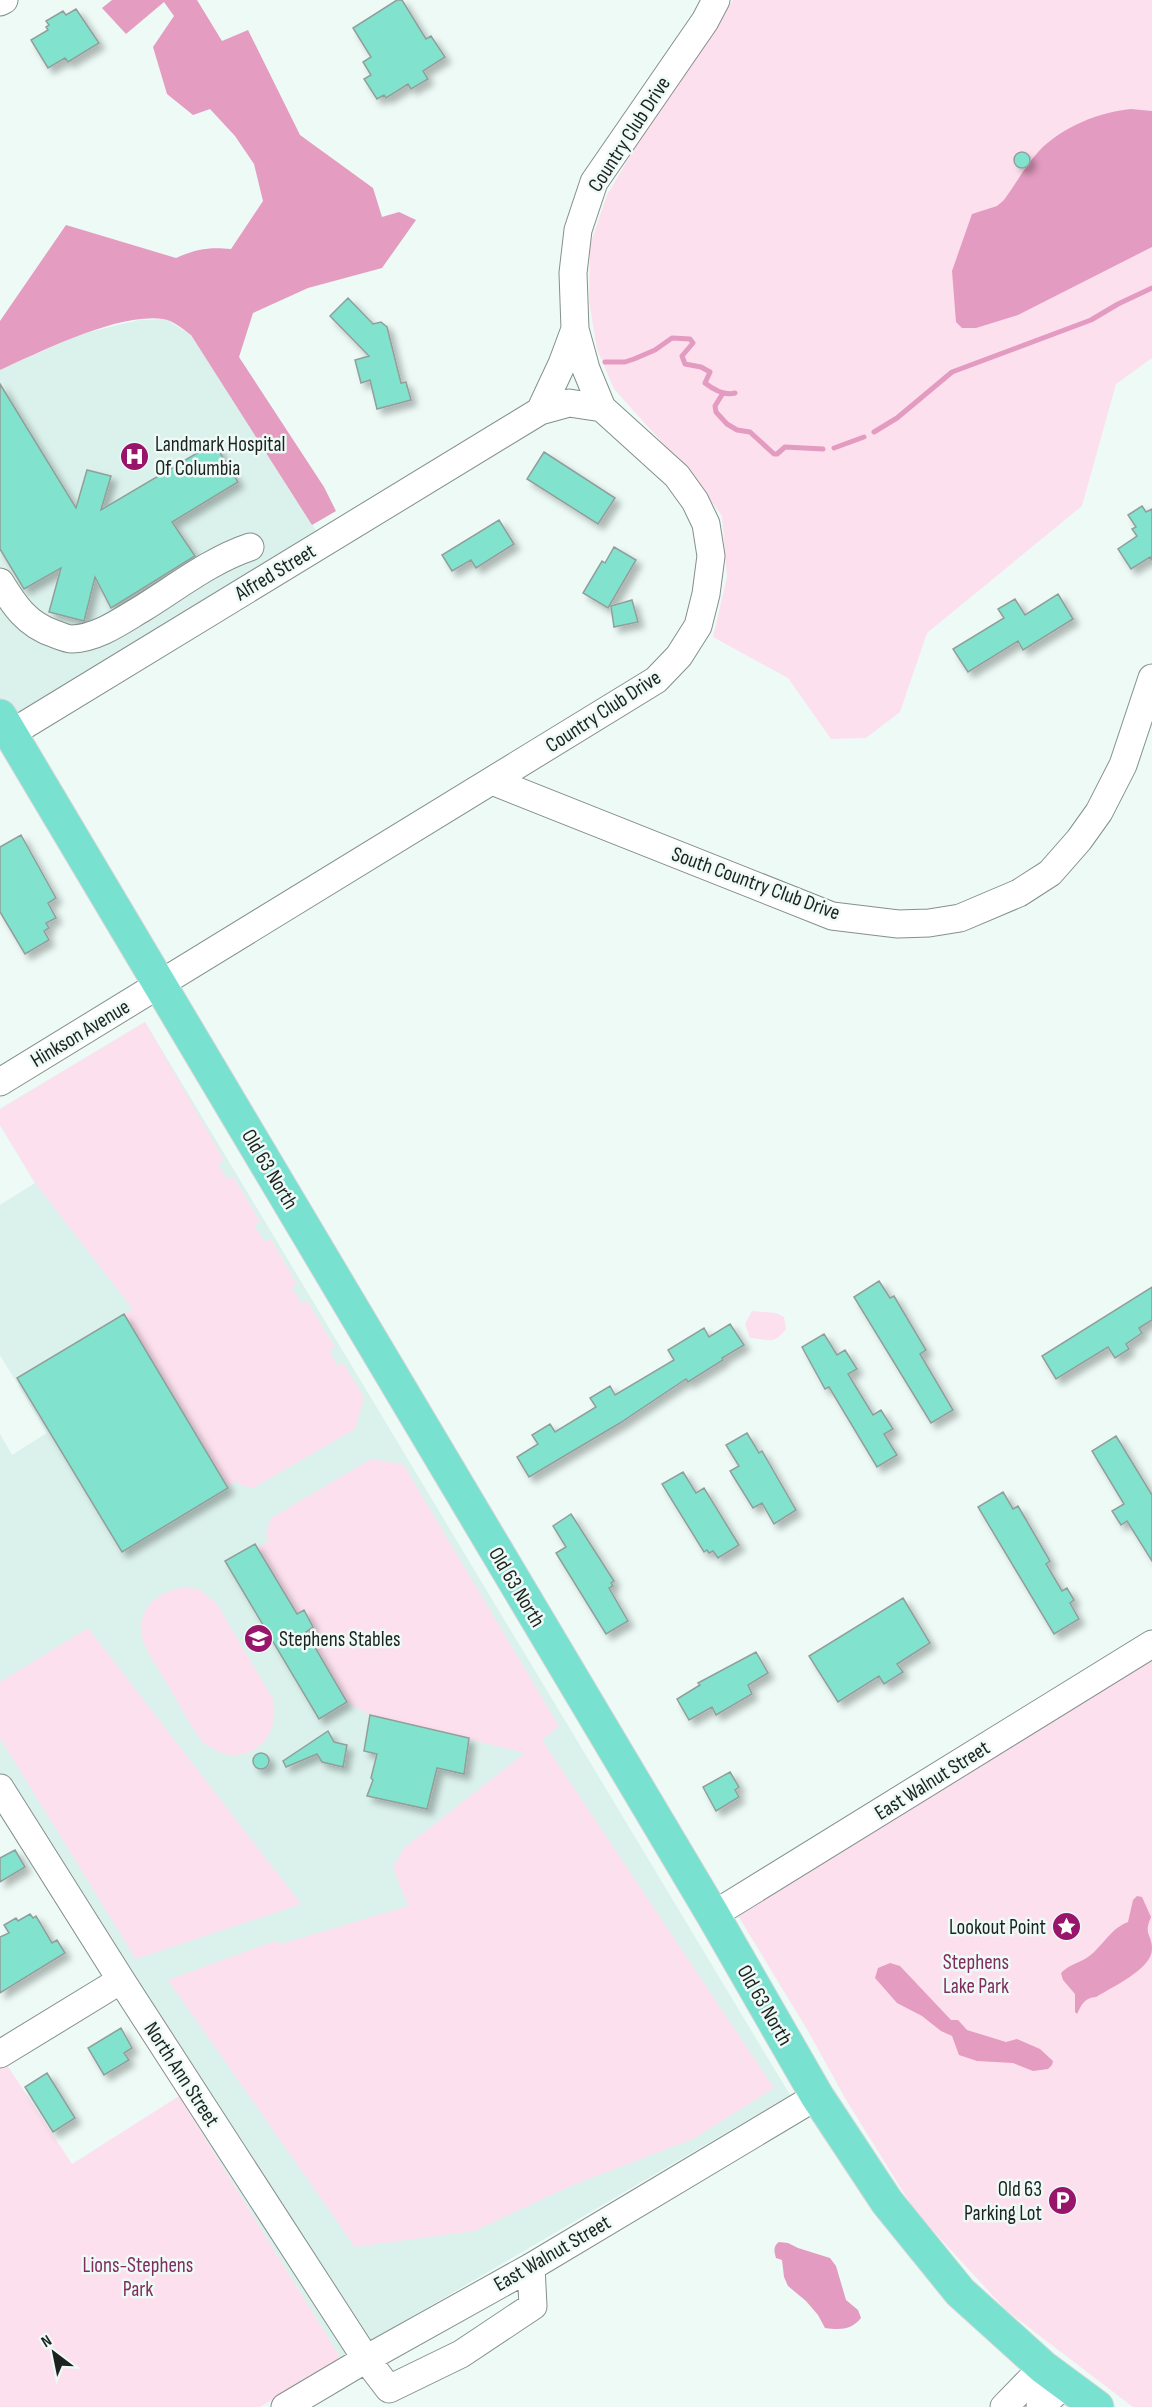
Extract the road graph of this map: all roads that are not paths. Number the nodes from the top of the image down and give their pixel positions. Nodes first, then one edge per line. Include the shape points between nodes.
1 (716, 0) edge
2 (575, 329) junction
3 (603, 408) junction
4 (540, 411) junction
5 (250, 547) dead end
6 (0, 582) edge
7 (1152, 678) edge
8 (5, 725) edge
9 (492, 781) junction
10 (160, 984) junction
11 (0, 1082) edge
12 (1152, 1644) edge
13 (0, 1788) edge
14 (713, 1915) junction
15 (121, 1980) junction
16 (0, 2054) edge
17 (817, 2096) junction
18 (531, 2266) junction
19 (366, 2359) junction
20 (1054, 2376) junction
21 (285, 2407) edge
22 (1004, 2407) edge
23 (1040, 2407) edge
24 (1098, 2407) edge

1 - 2 street, Country Club Drive via 594,182 578,230 573,273
2 - 3 street, Country Club Drive
2 - 4 street
3 - 4 street, Alfred Street via 569,403
3 - 9 street, Country Club Drive via 676,476 706,524 711,556 698,626 679,656 656,680
4 - 8 street, Alfred Street
5 - 6 street via 223,558 101,633 70,639 29,621
7 - 9 street, South Country Club Drive via 1119,773 1099,812 1050,873 991,907 929,923 898,924 832,916
8 - 10 main road, Old 63 North
9 - 10 street, Country Club Drive
10 - 11 street, Hinkson Avenue
10 - 14 main road, Old 63 North
12 - 14 street, East Walnut Street
13 - 15 street, North Ann Street
14 - 17 main road, Old 63 North
15 - 16 street
15 - 19 street, North Ann Street
17 - 18 street, East Walnut Street
17 - 20 main road, Old 63 North via 887,2202 960,2292
18 - 19 street, East Walnut Street
18 - 19 street, North Ann Street via 533,2306 461,2354 389,2389
19 - 21 street, East Walnut Street
20 - 22 street
20 - 23 street
20 - 24 main road, Old 63 North

